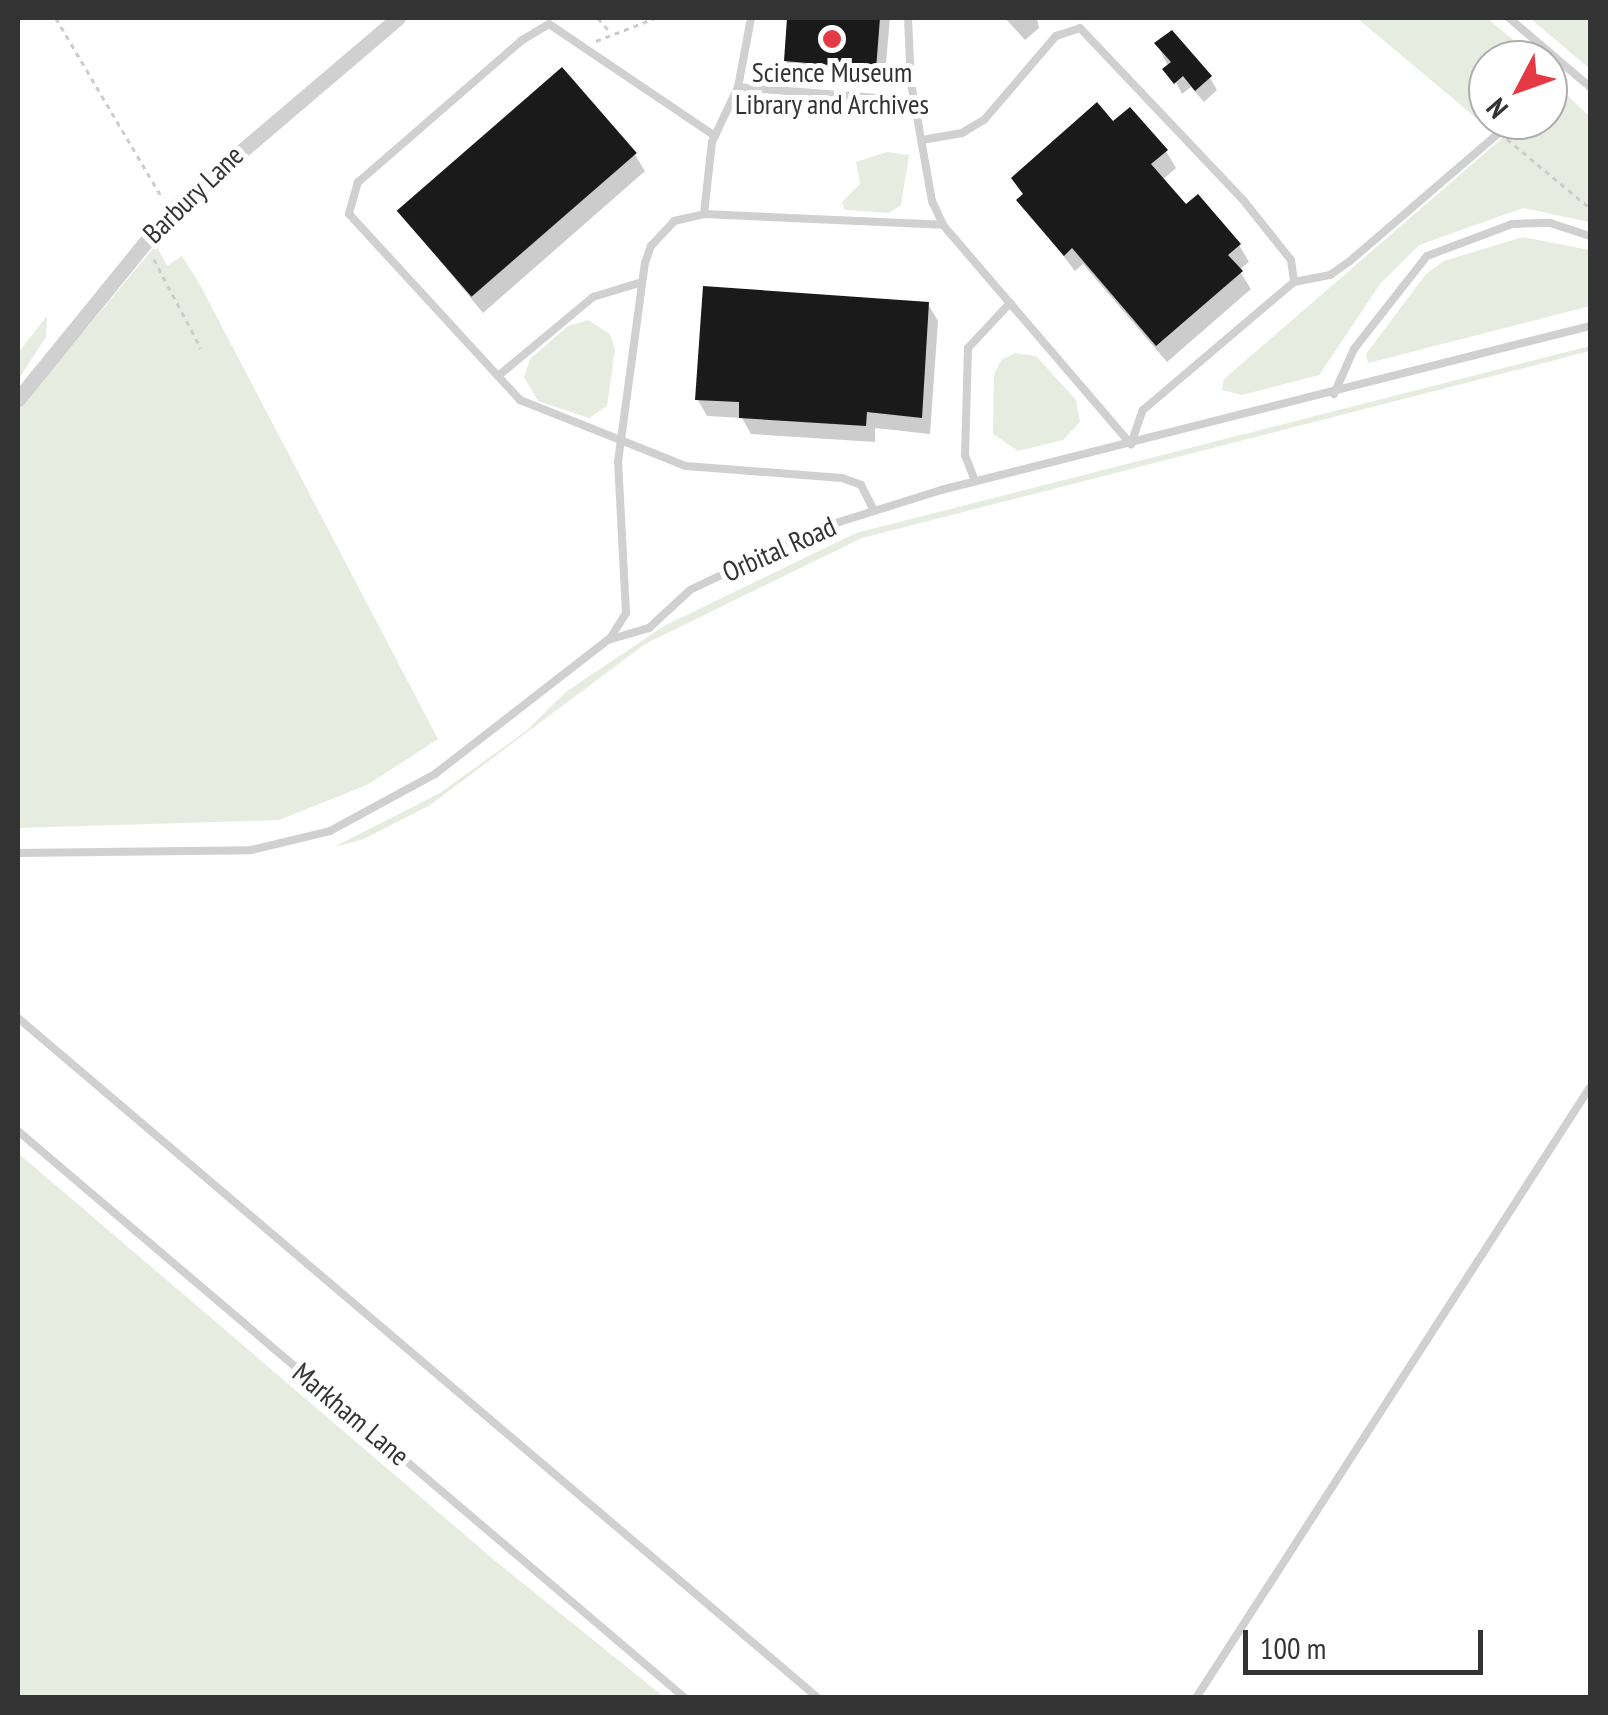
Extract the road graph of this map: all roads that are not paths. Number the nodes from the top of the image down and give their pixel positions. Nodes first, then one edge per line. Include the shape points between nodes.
1 (398, 18) edge
2 (750, 18) edge
3 (908, 18) edge
4 (1085, 18) edge
5 (1509, 18) edge
6 (1080, 28) junction
7 (738, 87) junction
8 (1590, 88) edge
9 (916, 101) junction
10 (715, 136) junction
11 (922, 140) junction
12 (1491, 140) edge
13 (704, 214) junction
14 (943, 225) junction
15 (1590, 236) edge
16 (642, 282) junction
17 (1294, 282) junction
18 (1010, 303) junction
19 (1590, 326) edge
20 (498, 376) junction
21 (1334, 394) junction
22 (18, 399) edge
23 (623, 444) junction
24 (1132, 444) junction
25 (976, 481) junction
26 (873, 509) junction
27 (608, 640) junction
28 (20, 854) edge
29 (18, 1018) edge
30 (1590, 1087) edge
31 (18, 1131) edge
32 (684, 1698) edge
33 (818, 1698) edge
34 (1196, 1698) edge

1 - 22 street, Barbury Lane via 291,103 144,240
2 - 7 lane
3 - 9 lane
4 - 6 lane
5 - 8 lane
6 - 11 lane via 1056,36 984,120
6 - 17 lane via 1244,201 1291,260
7 - 9 lane
7 - 10 lane
9 - 11 lane
10 - 13 lane
10 - 20 lane via 549,24 520,41 358,182 350,200 356,227
11 - 14 lane
12 - 17 lane via 1350,261 1330,275
13 - 14 lane
13 - 16 lane via 674,221 650,246
14 - 18 lane
15 - 21 lane via 1550,223 1512,224 1427,256 1354,349
16 - 20 lane via 593,297
16 - 23 lane
17 - 24 lane via 1143,410
18 - 24 lane
18 - 25 lane via 968,348 964,438
19 - 21 lane, Orbital Road
20 - 23 lane via 520,400
21 - 24 lane, Orbital Road
23 - 26 lane via 686,466 842,478 861,485
23 - 27 lane via 618,462 627,602 620,628
24 - 25 lane, Orbital Road
25 - 26 lane, Orbital Road
26 - 27 lane, Orbital Road via 751,559 690,590 649,628
27 - 28 lane, Orbital Road via 435,774 330,831 252,850
29 - 33 lane
30 - 34 lane
31 - 32 lane, Markham Lane

